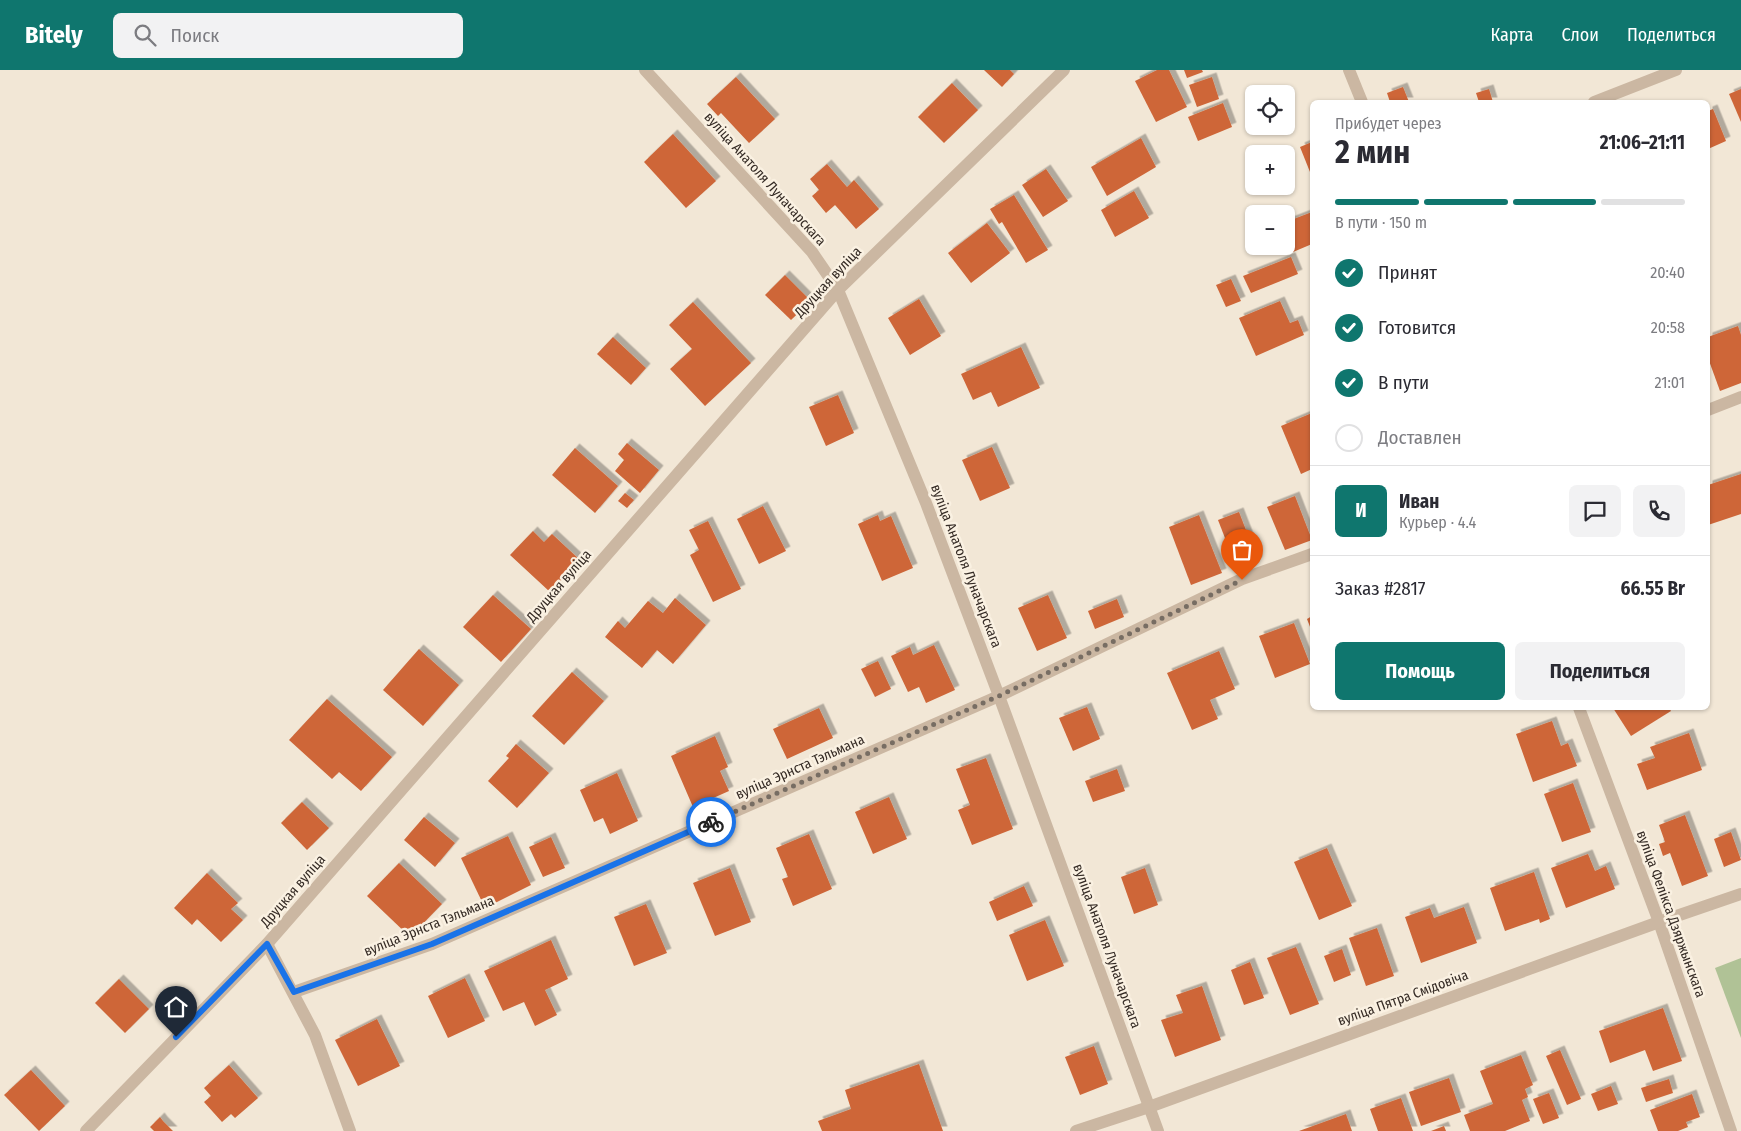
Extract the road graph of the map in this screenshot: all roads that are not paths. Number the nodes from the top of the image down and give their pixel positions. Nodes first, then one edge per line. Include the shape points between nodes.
1 (645, 70) edge
2 (1064, 70) edge
3 (1349, 70) edge
4 (1676, 70) edge
5 (1361, 100) edge
6 (1599, 100) edge
7 (838, 290) junction
8 (1741, 397) edge
9 (1710, 409) edge
10 (1310, 555) edge
11 (999, 696) junction
12 (1580, 710) edge
13 (1741, 894) edge
14 (1659, 922) junction
15 (267, 944) junction
16 (294, 992) junction
17 (1149, 1107) junction
18 (86, 1131) edge
19 (350, 1131) edge
20 (1076, 1131) edge
21 (1158, 1131) edge
22 (1731, 1131) edge

1 - 7 street, вуліца Анатоля Луначарскага via 812,252
2 - 7 street, Друцкая вуліца
3 - 5 street
4 - 6 street
7 - 11 street, вуліца Анатоля Луначарскага via 926,503
7 - 15 street, Друцкая вуліца
8 - 9 street
10 - 11 street, вуліца Эрнста Тэльмана via 1242,580
11 - 16 street, вуліца Эрнста Тэльмана via 432,944
11 - 17 street, вуліца Анатоля Луначарскага
12 - 14 street, вуліца Фелікса Дзяржынскага
13 - 14 street, вуліца Пятра Смідовіча
14 - 17 street, вуліца Пятра Смідовіча
14 - 22 street, вуліца Фелікса Дзяржынскага
15 - 16 street
15 - 18 street, Друцкая вуліца
16 - 19 street via 315,1035
17 - 20 street, вуліца Пятра Смідовіча
17 - 21 street, вуліца Анатоля Луначарскага

